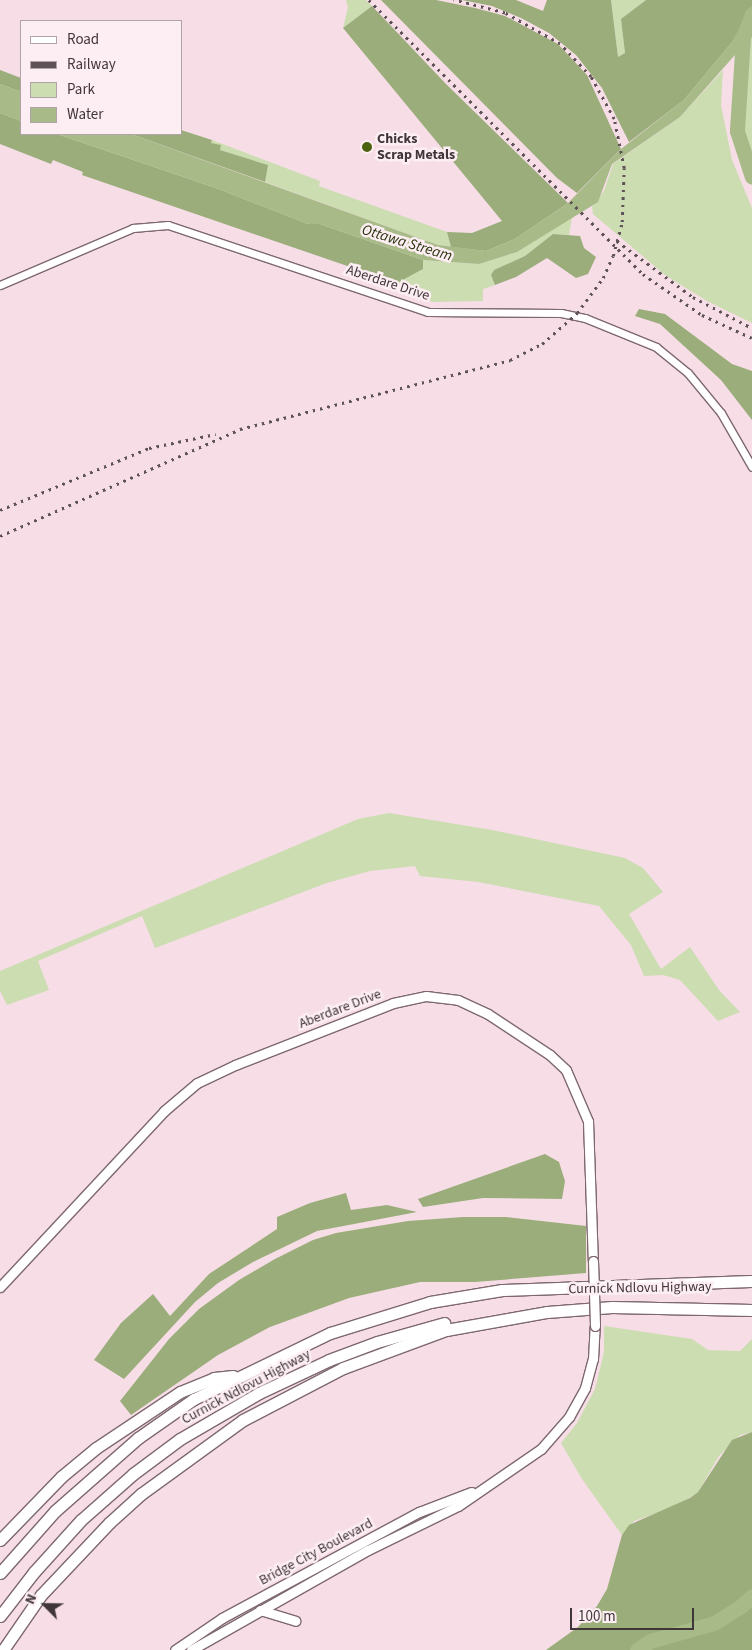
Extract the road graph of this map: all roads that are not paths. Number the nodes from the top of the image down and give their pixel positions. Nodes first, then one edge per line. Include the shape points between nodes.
1 (0, 285) edge
2 (752, 466) edge
3 (593, 1261) joint
4 (752, 1281) edge
5 (0, 1287) edge
6 (752, 1302) edge
7 (752, 1310) edge
8 (236, 1376) junction
9 (455, 1502) junction
10 (0, 1540) edge
11 (0, 1574) edge
12 (260, 1610) junction
13 (0, 1616) edge
14 (295, 1620) dead end
15 (3, 1650) edge
16 (175, 1650) edge
17 (191, 1650) edge

1 - 2 street, Aberdare Drive via 133,228 168,225 428,312 561,313 585,318 656,348 688,373 721,413
3 - 5 street, Aberdare Drive via 588,1121 566,1070 550,1055 474,1006 458,1000 426,996 393,1003 197,1083 164,1111
3 - 9 street, Bridge City Boulevard, bridge via 595,1326 590,1372 570,1417 541,1449
4 - 8 main road, Curnick Ndlovu Highway via 538,1286 446,1299 356,1323
6 - 13 main road, Curnick Ndlovu Highway via 581,1302 528,1308 409,1332 329,1360 180,1439 132,1474 81,1520
7 - 15 main road via 612,1308 547,1312 446,1330 343,1368 243,1420 141,1494 41,1595
8 - 10 main road via 199,1382 134,1421 61,1477
8 - 11 main road, Curnick Ndlovu Highway via 194,1399 110,1460 55,1511
9 - 12 street, Bridge City Boulevard
9 - 16 street, Bridge City Boulevard via 419,1512 222,1618
12 - 14 street
12 - 17 street, Bridge City Boulevard

